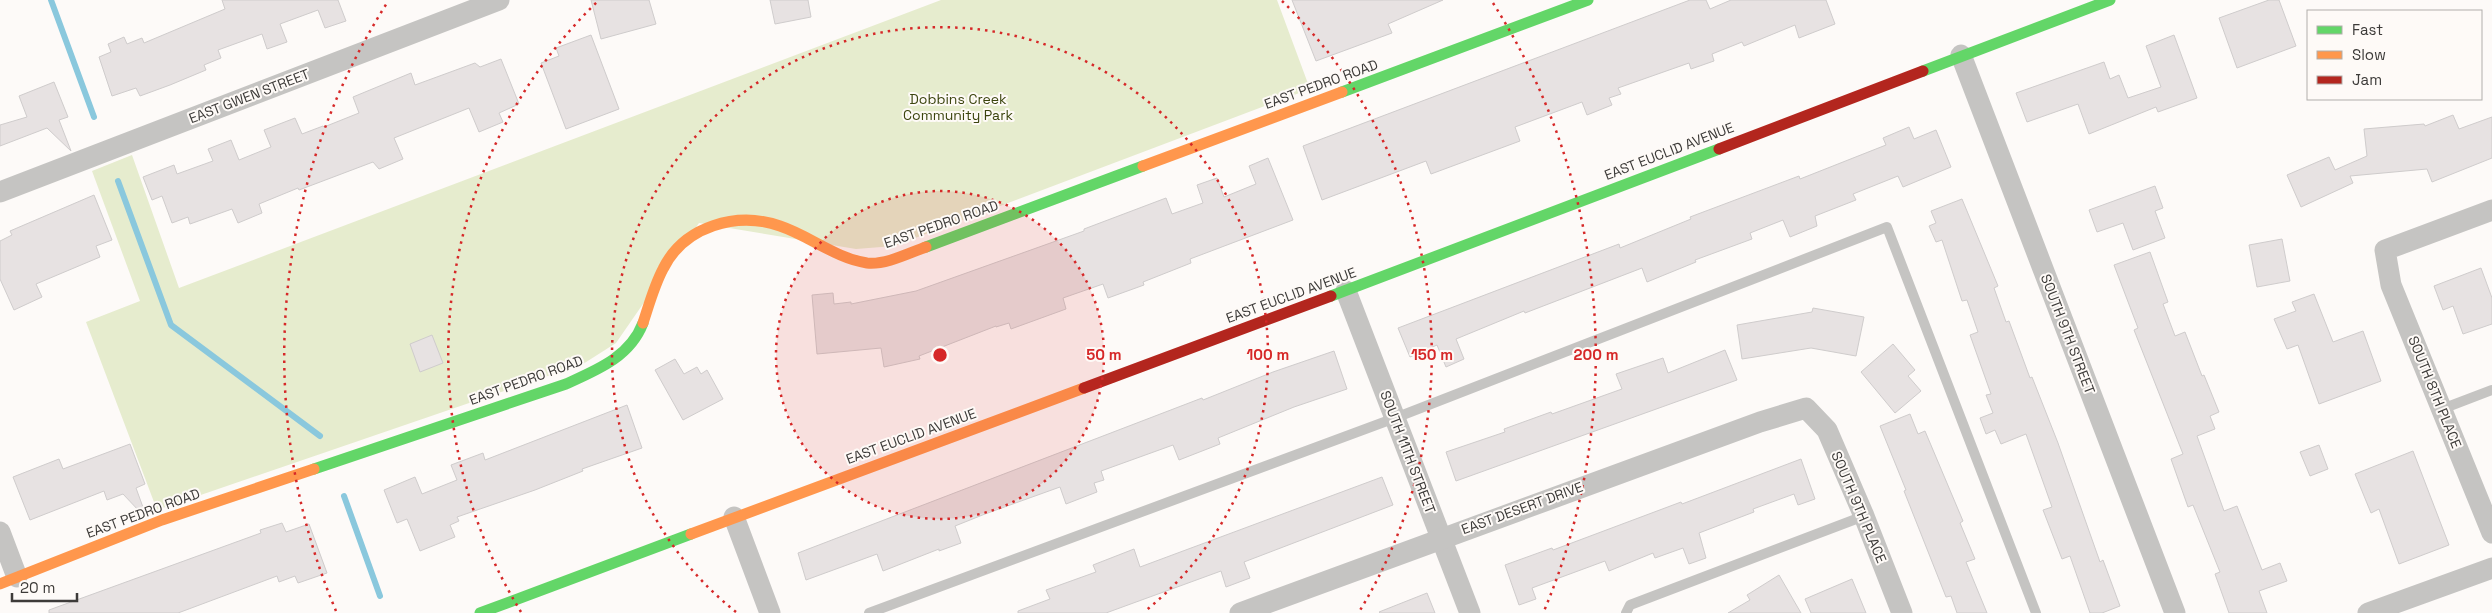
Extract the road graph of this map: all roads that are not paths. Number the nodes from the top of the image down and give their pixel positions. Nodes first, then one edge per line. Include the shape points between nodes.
1 (499, 0) edge
2 (1588, 0) edge
3 (2110, 0) edge
4 (1561, 5) edge
5 (1961, 55) junction
6 (0, 192) edge
7 (2492, 210) edge
8 (1346, 291) junction
9 (2492, 390) edge
10 (1806, 408) joint
11 (2442, 409) junction
12 (1395, 418) junction
13 (1864, 516) junction
14 (734, 517) junction
15 (0, 532) edge
16 (2492, 532) edge
17 (1441, 538) junction
18 (2492, 568) edge
19 (8, 581) edge
20 (480, 613) edge
21 (770, 613) edge
22 (869, 613) edge
23 (1240, 613) edge
24 (1470, 613) edge
25 (1626, 613) edge
26 (1902, 613) edge
27 (2036, 613) edge
28 (2175, 613) edge
29 (2368, 613) edge

1 - 6 street, EAST GWEN STREET
2 - 4 street, EAST PEDRO ROAD
3 - 5 street, EAST EUCLID AVENUE
4 - 19 street, EAST PEDRO ROAD via 896,258 869,263 836,254 781,226 751,220 717,223 694,235 678,249 664,268 638,336 624,352 598,370 566,384 162,520
5 - 8 street, EAST EUCLID AVENUE
5 - 28 street, SOUTH 9TH STREET
7 - 11 street, SOUTH 8TH PLACE via 2385,250 2392,285
8 - 12 street, SOUTH 11TH STREET
8 - 14 street, EAST EUCLID AVENUE
9 - 11 lane
10 - 13 street, SOUTH 9TH PLACE via 1827,430
10 - 17 street, EAST DESERT DRIVE
11 - 16 street, SOUTH 8TH PLACE
12 - 17 street, SOUTH 11TH STREET
12 - 22 lane
12 - 27 lane via 1887,227
13 - 25 lane via 1630,605
13 - 26 street, SOUTH 9TH PLACE
14 - 20 street, EAST EUCLID AVENUE
14 - 21 street
15 - 19 street
17 - 23 street, EAST DESERT DRIVE
17 - 24 street, SOUTH 11TH STREET
18 - 29 street

